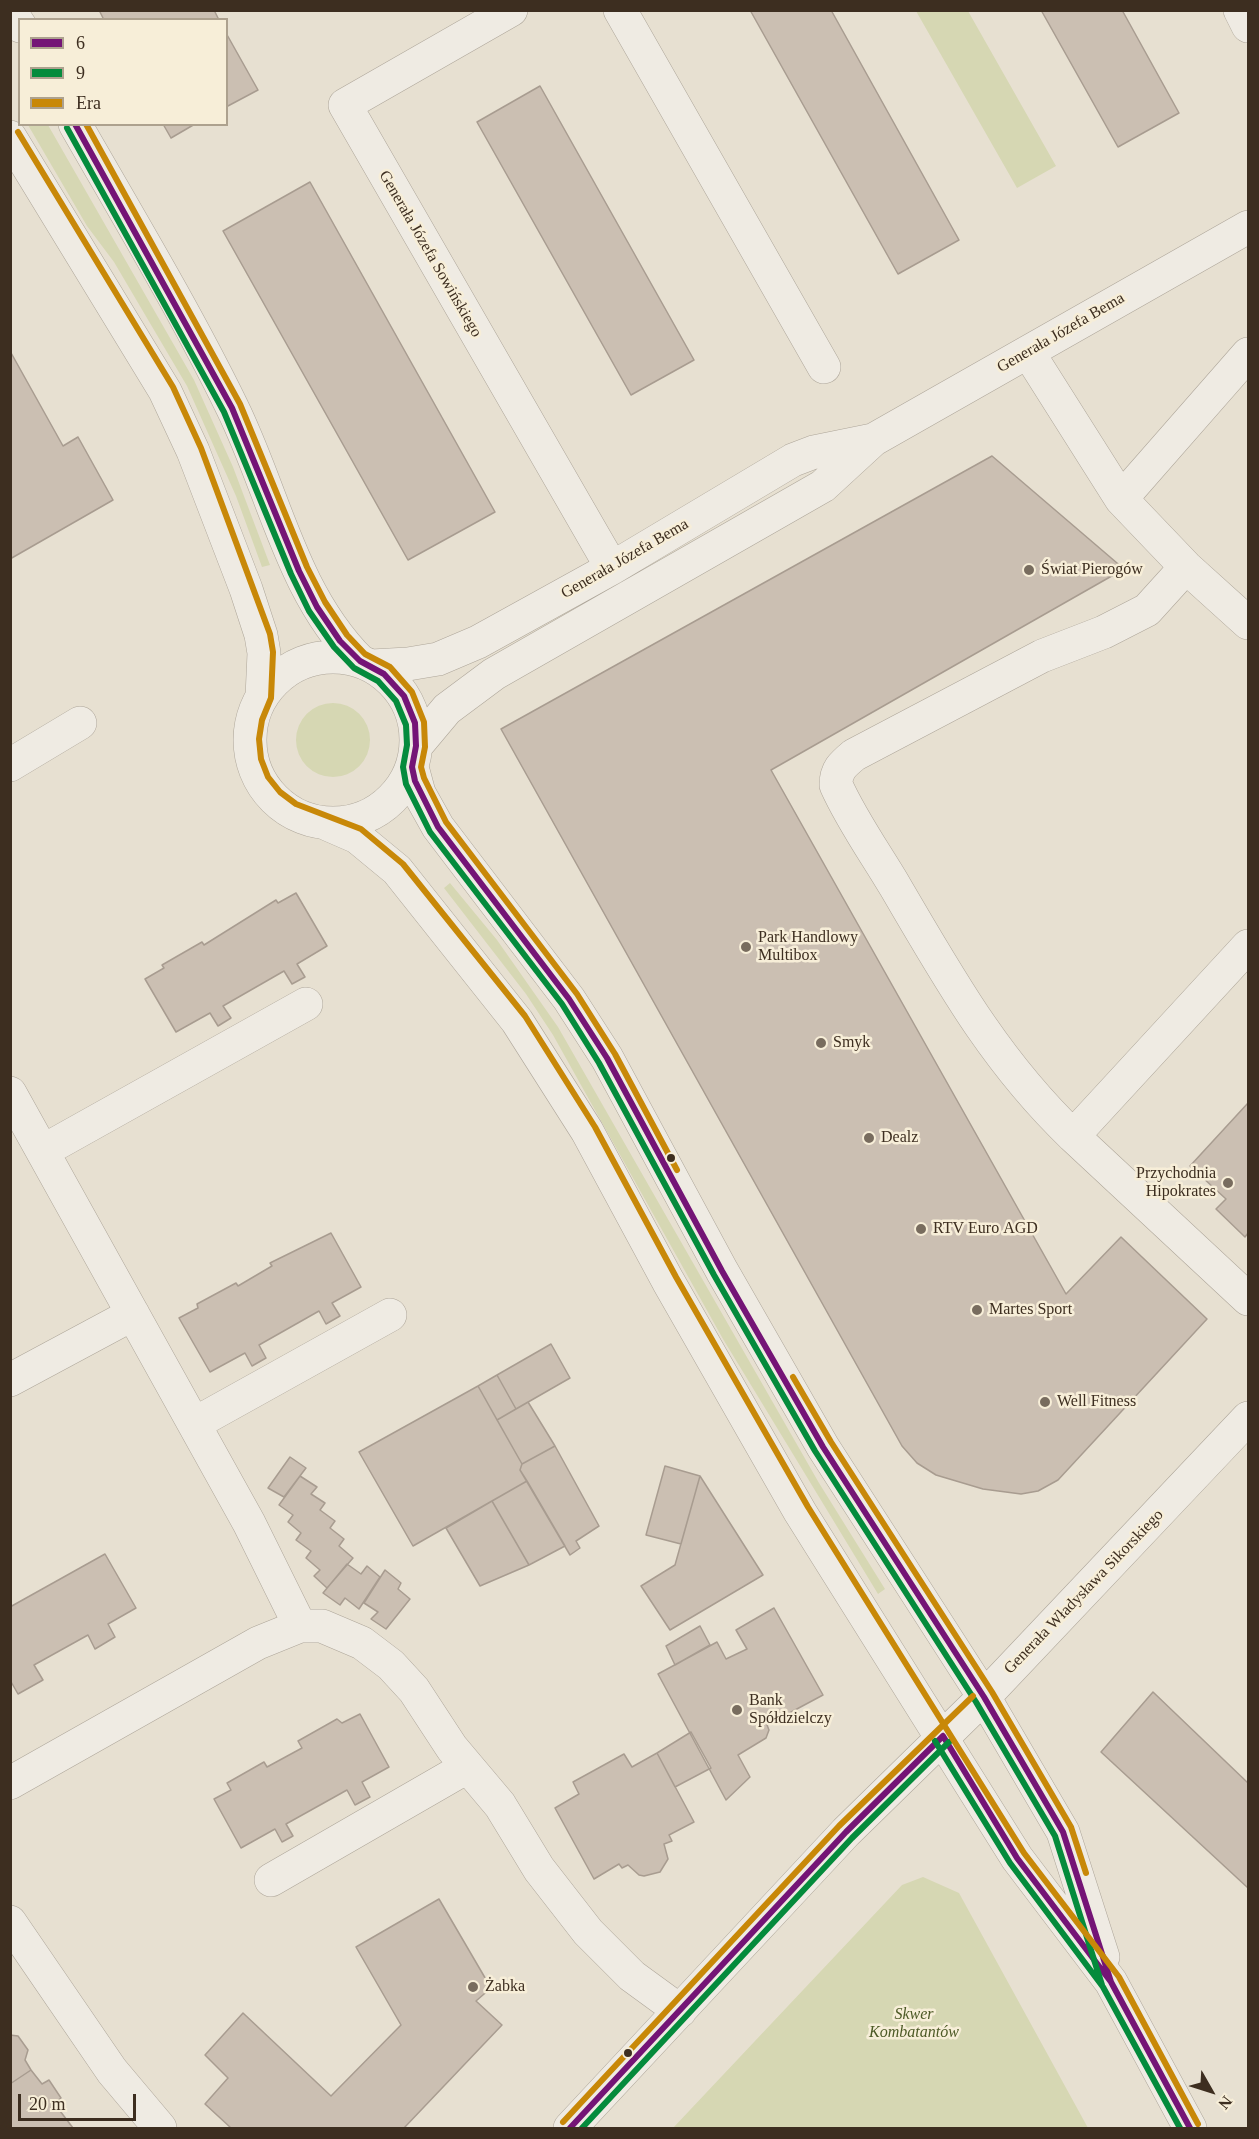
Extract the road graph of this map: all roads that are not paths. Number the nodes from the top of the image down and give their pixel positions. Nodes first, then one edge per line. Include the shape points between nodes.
1 (511, 10) edge
2 (620, 10) edge
3 (1240, 10) edge
4 (1248, 26) edge
5 (76, 126) edge
6 (10, 137) edge
7 (1248, 227) edge
8 (1028, 352) junction
9 (1248, 354) edge
10 (824, 367) dead end
11 (873, 440) junction
12 (1121, 499) junction
13 (1186, 567) junction
14 (612, 568) junction
15 (1248, 623) edge
16 (366, 663) junction
17 (262, 697) junction
18 (80, 723) dead end
19 (414, 756) junction
20 (10, 765) edge
21 (327, 824) junction
22 (1248, 946) edge
23 (306, 1004) dead end
24 (10, 1093) edge
25 (1073, 1136) junction
26 (43, 1151) junction
27 (1248, 1299) edge
28 (133, 1314) junction
29 (390, 1315) dead end
30 (10, 1380) edge
31 (1248, 1418) edge
32 (194, 1424) junction
33 (300, 1626) junction
34 (984, 1696) junction
35 (943, 1736) junction
36 (467, 1767) junction
37 (10, 1783) edge
38 (271, 1880) dead end
39 (10, 1922) edge
40 (1111, 1982) junction
41 (680, 2011) junction
42 (160, 2128) edge
43 (570, 2128) edge
44 (1190, 2128) edge

1 - 14 street, Generała Józefa Sowińskiego via 345,105
2 - 10 street
3 - 4 street
5 - 16 street via 232,408 309,592 328,625
6 - 17 street via 159,381 193,452 261,635
7 - 8 street, Generała Józefa Bema
8 - 11 street, Generała Józefa Bema
8 - 12 street
9 - 12 street
11 - 14 street, Generała Józefa Bema via 793,460
11 - 19 street, Generała Józefa Bema via 823,486 494,674 447,709
12 - 13 street
13 - 15 street
13 - 25 street via 1147,610 1042,656 874,744 842,764 836,774 836,786 843,800 986,1036 1038,1103
14 - 16 street, Generała Józefa Bema via 466,648 428,660
16 - 17 street via 328,657 297,665 283,673
16 - 19 street via 396,684 404,696 415,723
17 - 21 street via 250,739 252,761 260,782 292,812
18 - 20 street
19 - 21 street via 405,783 382,807 351,822
19 - 34 street via 419,793 438,827 569,999 607,1058 823,1447
21 - 35 street via 357,837 397,870 517,1021 588,1131 668,1281 800,1512
22 - 25 street
23 - 26 street
24 - 26 street
25 - 27 street
26 - 28 street
28 - 30 street
28 - 32 street
29 - 32 street
31 - 34 street, Generała Władysława Sikorskiego
32 - 33 street
33 - 36 street via 322,1626 343,1634 391,1665 414,1690
33 - 37 street via 258,1643
34 - 35 street, Generała Władysława Sikorskiego
34 - 40 street via 1063,1833
35 - 40 street via 1017,1858
35 - 41 street, Generała Władysława Sikorskiego via 846,1832
36 - 38 street
36 - 41 street via 500,1805 539,1869 588,1932 632,1976
39 - 42 street via 112,2071
40 - 44 street
41 - 43 street, Generała Władysława Sikorskiego

